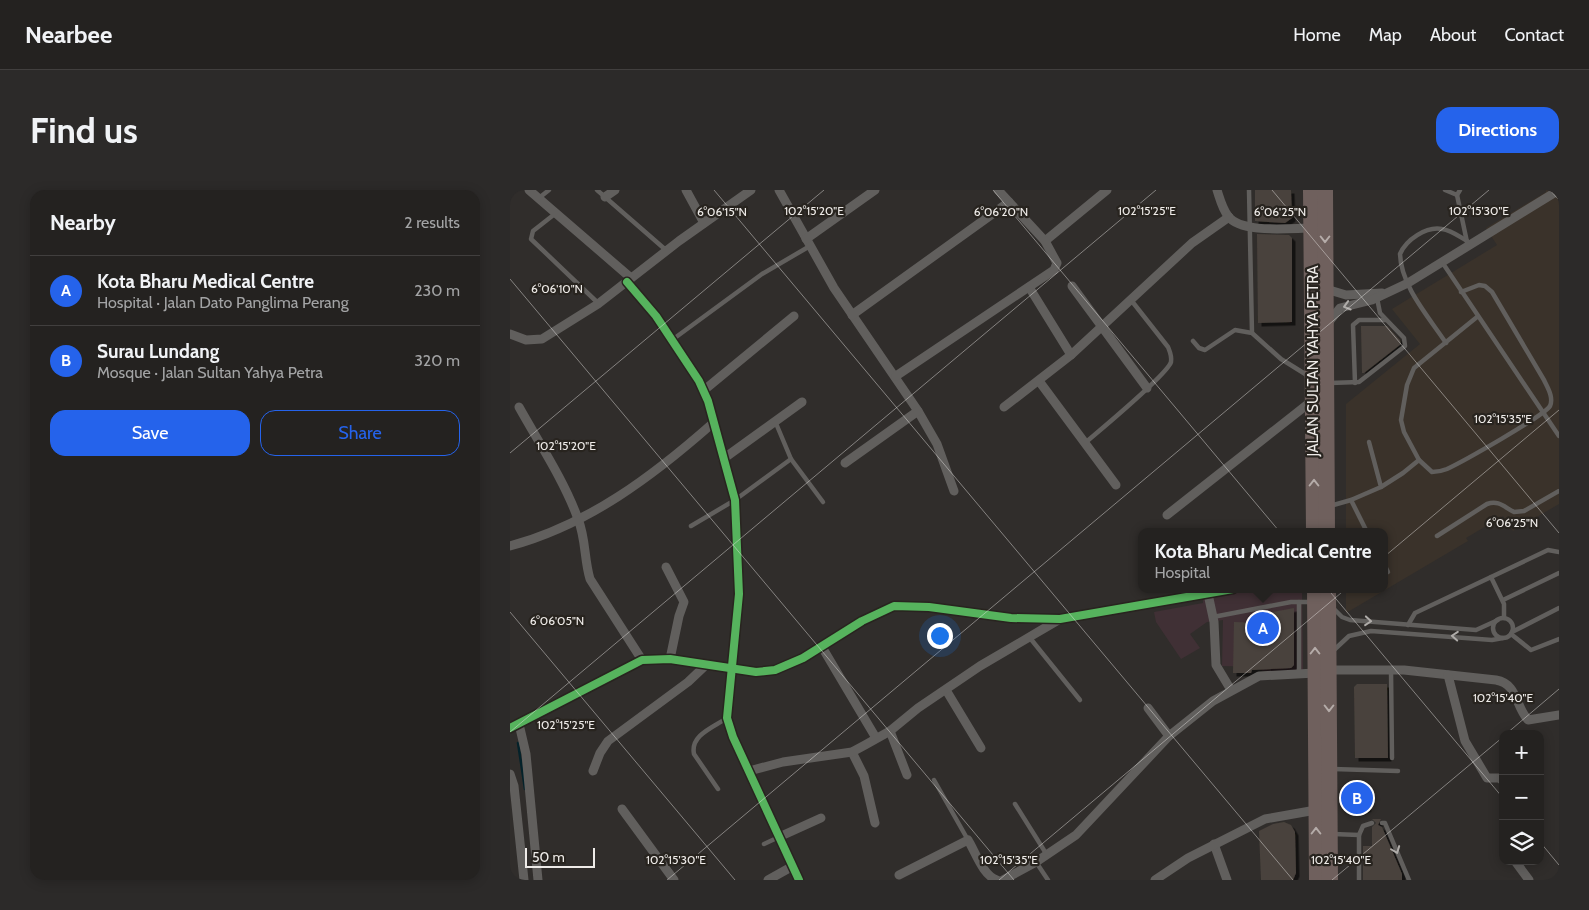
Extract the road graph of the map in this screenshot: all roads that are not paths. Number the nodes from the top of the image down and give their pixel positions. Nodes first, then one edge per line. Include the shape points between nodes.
1 (529, 190) edge
2 (549, 190) edge
3 (597, 190) edge
4 (615, 190) edge
5 (686, 190) edge
6 (751, 190) edge
7 (779, 190) edge
8 (875, 190) edge
9 (998, 190) edge
10 (1107, 190) edge
11 (1217, 190) edge
12 (1249, 190) edge
13 (1311, 190) edge
14 (1325, 190) edge
15 (1446, 190) edge
16 (1559, 190) edge
17 (1458, 192) edge
18 (605, 197) junction
19 (539, 198) junction
20 (1009, 202) junction
21 (556, 213) junction
22 (1229, 217) junction
23 (704, 223) junction
24 (1249, 227) junction
25 (1312, 228) junction
26 (1045, 241) junction
27 (808, 242) junction
28 (1468, 243) junction
29 (667, 251) junction
30 (1442, 262) junction
31 (629, 280) junction
32 (1408, 283) junction
33 (1030, 286) junction
34 (1072, 286) dead end
35 (1326, 289) junction
36 (1461, 292) junction
37 (1387, 293) junction
38 (1377, 298) junction
39 (1131, 300) junction
40 (598, 304) junction
41 (852, 315) junction
42 (794, 316) dead end
43 (1478, 317) junction
44 (1386, 320) junction
45 (1326, 326) junction
46 (1102, 328) junction
47 (1252, 333) junction
48 (510, 334) edge
49 (672, 340) junction
50 (1193, 341) dead end
51 (1446, 342) junction
52 (1071, 355) junction
53 (896, 376) junction
54 (1039, 381) junction
55 (1320, 381) junction
56 (1355, 383) junction
57 (1147, 388) junction
58 (703, 391) junction
59 (1313, 400) junction
60 (802, 402) dead end
61 (518, 407) dead end
62 (1004, 407) dead end
63 (918, 411) junction
64 (1542, 412) junction
65 (775, 421) junction
66 (713, 423) junction
67 (1559, 436) edge
68 (1369, 442) dead end
69 (1085, 444) junction
70 (723, 459) junction
71 (791, 459) junction
72 (1419, 460) junction
73 (845, 463) dead end
74 (1116, 486) dead end
75 (1381, 486) junction
76 (954, 491) dead end
77 (1559, 491) edge
78 (735, 500) junction
79 (1351, 500) junction
80 (823, 502) dead end
81 (1327, 506) junction
82 (1167, 515) dead end
83 (578, 518) junction
84 (691, 526) dead end
85 (1314, 528) edge
86 (1327, 528) edge
87 (1365, 528) edge
88 (1437, 536) dead end
89 (510, 546) edge
90 (1559, 552) edge
91 (666, 567) dead end
92 (1559, 573) edge
93 (1492, 577) junction
94 (1205, 593) edge
95 (1211, 593) edge
96 (1317, 597) edge
97 (1503, 600) junction
98 (1559, 608) edge
99 (1213, 617) junction
100 (1060, 619) junction
101 (1501, 619) junction
102 (1408, 625) junction
103 (1511, 633) junction
104 (1030, 638) junction
105 (1503, 638) junction
106 (1559, 639) edge
107 (822, 647) junction
108 (670, 659) junction
109 (642, 660) junction
110 (706, 664) junction
111 (732, 670) junction
112 (1318, 670) junction
113 (1391, 670) junction
114 (1448, 675) junction
115 (946, 690) junction
116 (1231, 690) junction
117 (1080, 700) dead end
118 (1148, 708) dead end
119 (1559, 715) edge
120 (727, 718) junction
121 (519, 724) junction
122 (510, 728) edge
123 (890, 731) junction
124 (1169, 736) junction
125 (876, 738) junction
126 (981, 748) dead end
127 (852, 752) junction
128 (1392, 758) dead end
129 (1329, 768) junction
130 (1398, 770) dead end
131 (593, 771) dead end
132 (750, 771) junction
133 (510, 774) edge
134 (908, 775) dead end
135 (934, 780) dead end
136 (1499, 780) edge
137 (718, 789) dead end
138 (1015, 804) dead end
139 (622, 809) dead end
140 (1316, 810) junction
141 (821, 818) dead end
142 (875, 823) dead end
143 (1372, 823) dead end
144 (1382, 823) dead end
145 (1330, 834) junction
146 (1359, 835) junction
147 (779, 836) junction
148 (968, 840) junction
149 (764, 844) dead end
150 (1214, 844) junction
151 (1047, 855) junction
152 (1036, 862) junction
153 (1518, 865) edge
154 (793, 866) junction
155 (899, 875) dead end
156 (524, 880) edge
157 (538, 880) edge
158 (674, 880) edge
159 (768, 880) edge
160 (799, 880) edge
161 (996, 880) edge
162 (1003, 880) edge
163 (1048, 880) edge
164 (1155, 880) edge
165 (1227, 880) edge
166 (1317, 880) edge
167 (1330, 880) edge
168 (1359, 880) edge
169 (1409, 880) edge
170 (1529, 880) edge

1 - 19 street
2 - 19 lane
3 - 18 lane
4 - 18 street
5 - 23 street
6 - 23 street
7 - 27 street
8 - 27 street
9 - 20 street
10 - 26 street
11 - 22 street
12 - 24 lane
13 - 25 highway, JALAN SULTAN YAHYA PETRA
14 -> 35 highway, JALAN SULTAN YAHYA PETRA
15 - 17 lane
16 - 28 street
17 - 28 lane
18 - 29 lane
19 - 21 street
20 - 26 street
20 - 41 street
21 - 31 street
21 - 40 lane via 533,231 531,240
22 - 24 street
22 - 39 street via 1192,243
23 - 29 street
24 - 25 street
24 - 47 lane
25 - 55 highway, JALAN SULTAN YAHYA PETRA
26 - 33 street via 1057,263 1054,270
27 - 41 street
27 - 49 lane
28 - 30 street
28 - 32 lane via 1443,228 1424,231 1413,238 1400,254
29 - 31 street
30 - 32 street
30 - 36 lane
31 - 40 street
31 - 49 street
32 - 37 street
32 - 51 lane
33 - 52 street
33 - 53 street
34 - 46 street
35 - 37 street via 1346,295
35 - 45 highway, JALAN SULTAN YAHYA PETRA
36 - 43 lane
36 - 64 lane via 1479,285 1492,292 1550,393 1549,407
37 - 38 street
38 - 44 lane via 1379,312
38 -> 45 street via 1340,308
39 - 46 street
39 - 57 lane via 1171,355 1166,369
40 - 48 street via 537,341
41 - 53 street
42 - 58 street
43 - 51 lane
43 - 64 lane
44 - 56 lane via 1360,320 1353,325
44 - 56 lane via 1404,338 1405,346
45 - 55 highway, JALAN SULTAN YAHYA PETRA
46 - 52 street
46 - 57 street
47 - 50 lane via 1235,330 1205,350
47 - 55 lane via 1281,359
49 - 58 street
51 - 72 lane via 1414,368 1407,385 1401,420
52 - 54 street
53 - 63 street
54 - 62 street
54 - 69 street
55 - 56 lane
55 - 59 highway, JALAN SULTAN YAHYA PETRA
55 - 81 highway, JALAN SULTAN YAHYA PETRA
57 - 69 lane
58 - 66 street
59 - 82 street
85 -> 59 highway, JALAN SULTAN YAHYA PETRA
60 - 65 street
61 - 83 street
63 - 73 street
63 - 76 street via 937,444
64 - 67 lane
64 - 72 lane via 1441,472 1432,472
65 - 70 street
65 - 71 lane
66 - 70 street
66 - 83 street via 634,487
68 - 75 lane
69 - 74 street
70 - 78 street
71 - 78 lane
71 - 80 lane
72 - 75 lane via 1403,474
75 - 79 lane
77 - 88 lane via 1524,511 1514,512 1501,503 1487,504
78 - 84 lane
78 - 111 street via 738,594
79 - 81 lane
79 - 87 lane
81 - 86 highway, JALAN SULTAN YAHYA PETRA
83 - 89 street via 557,532
83 - 109 street via 590,579
90 - 93 lane via 1548,550
91 - 108 street via 684,602
92 - 97 lane
93 - 97 lane
93 - 102 lane via 1415,613
94 - 100 street
95 - 99 street
96 - 99 lane
96 -> 102 lane via 1350,620
96 - 112 highway
97 - 101 lane
98 - 103 lane
99 - 116 street via 1216,665
100 - 104 street
100 - 107 street via 1011,618 929,607 894,606 862,620
101 - 102 lane via 1476,630
101 - 103 lane via 1511,624
101 - 105 lane via 1494,624 1494,631
103 - 105 lane
103 - 106 lane via 1531,650
104 - 115 street via 980,666
104 - 117 lane
105 -> 112 lane via 1492,640 1371,631 1344,639
107 - 111 street via 775,670
107 - 125 street
108 - 109 street
108 - 110 street
109 - 121 street
110 - 111 street
110 - 131 street via 688,682 608,741
111 - 120 street
112 - 113 street
112 - 116 street via 1259,676
112 -> 129 highway
112 - 140 highway
113 - 114 street
113 - 128 lane
114 - 119 street via 1508,684 1528,720
114 - 136 street via 1465,741 1487,778
115 - 123 street
115 - 126 street
116 - 124 street
118 - 124 street
120 - 132 street
120 - 137 lane via 698,738 692,748
121 - 122 street
121 - 157 street via 526,754
123 - 125 street
123 - 134 street
124 - 151 street via 1138,766 1092,820
125 - 127 street
127 - 132 street via 783,762
127 - 142 street via 864,776
129 - 130 lane
129 - 145 highway
132 - 147 street
133 - 156 street
135 - 148 lane
138 - 151 lane
139 - 158 street
140 - 150 street via 1265,819
166 -> 140 highway
141 - 147 street
143 - 146 lane via 1363,826
144 -> 169 lane via 1385,822
145 - 146 lane
145 - 167 highway
146 - 168 lane
147 - 149 lane
147 - 154 street
148 - 155 street
148 - 161 street via 984,868
150 - 164 street
150 - 165 street
151 - 152 street
152 - 162 street
152 - 163 lane
153 - 170 street
154 - 159 street
154 - 160 street

